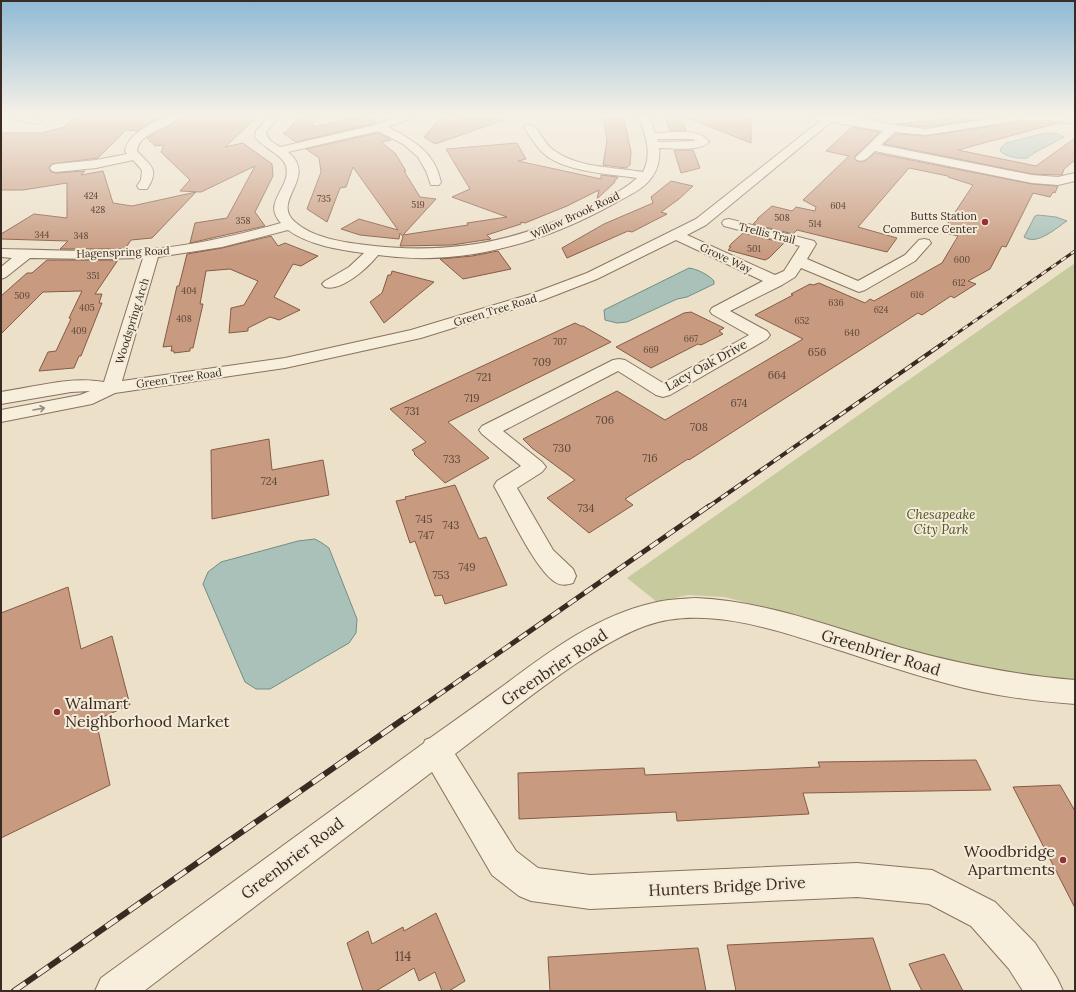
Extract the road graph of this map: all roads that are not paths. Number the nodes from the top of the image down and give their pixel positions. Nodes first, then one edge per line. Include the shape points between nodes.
1 (104, 162) edge
2 (142, 162) edge
3 (290, 162) edge
4 (429, 162) edge
5 (574, 162) edge
6 (653, 162) edge
7 (777, 162) edge
8 (949, 162) edge
9 (56, 168) dead end
10 (647, 176) junction
11 (1075, 177) edge
12 (435, 182) dead end
13 (144, 186) dead end
14 (729, 224) dead end
15 (290, 225) junction
16 (670, 238) junction
17 (924, 243) dead end
18 (374, 251) junction
19 (1, 253) edge
20 (152, 253) junction
21 (26, 254) junction
22 (798, 261) junction
23 (1, 274) edge
24 (330, 284) dead end
25 (771, 285) junction
26 (111, 388) junction
27 (1, 398) edge
28 (1, 416) edge
29 (564, 576) dead end
30 (1075, 692) edge
31 (436, 750) junction
32 (114, 991) edge
33 (1044, 991) edge

1 - 9 street
2 - 13 street via 150,172
3 - 15 street via 294,173 281,200 280,209
4 - 12 street
5 - 10 street
6 - 10 street
7 - 16 street, Green Tree Road via 709,217
8 - 11 street via 1032,179 1058,181
10 - 18 street, Willow Brook Road via 632,188 596,208 531,237 508,244 442,254
14 - 22 street, Trellis Trail via 809,244
15 - 18 street, Willow Brook Road via 325,241
15 - 20 street, Hagenspring Road via 225,242
16 - 25 street, Grove Way
16 - 26 street, Green Tree Road via 592,276 537,297 415,334 285,363
17 - 22 street via 910,258 859,287
18 - 24 street via 350,274
19 - 21 street, Hagenspring Road
20 - 21 street, Hagenspring Road
20 - 26 street, Woodspring Arch
21 - 23 street
22 - 25 street, Lacy Oak Drive via 790,274
25 - 29 street, Lacy Oak Drive via 718,312 761,335 664,391 619,364 489,430 535,467 505,486 545,556
26 - 27 street, Green Tree Road via 71,386
28 -> 26 street, Green Tree Road via 84,400
30 - 31 street, Greenbrier Road via 1042,690 952,674 773,618 715,608 674,609 652,613 596,637 548,668
31 - 32 street, Greenbrier Road
31 - 33 street, Hunters Bridge Drive via 504,863 531,884 590,892 857,880 932,887 983,914 1022,956

